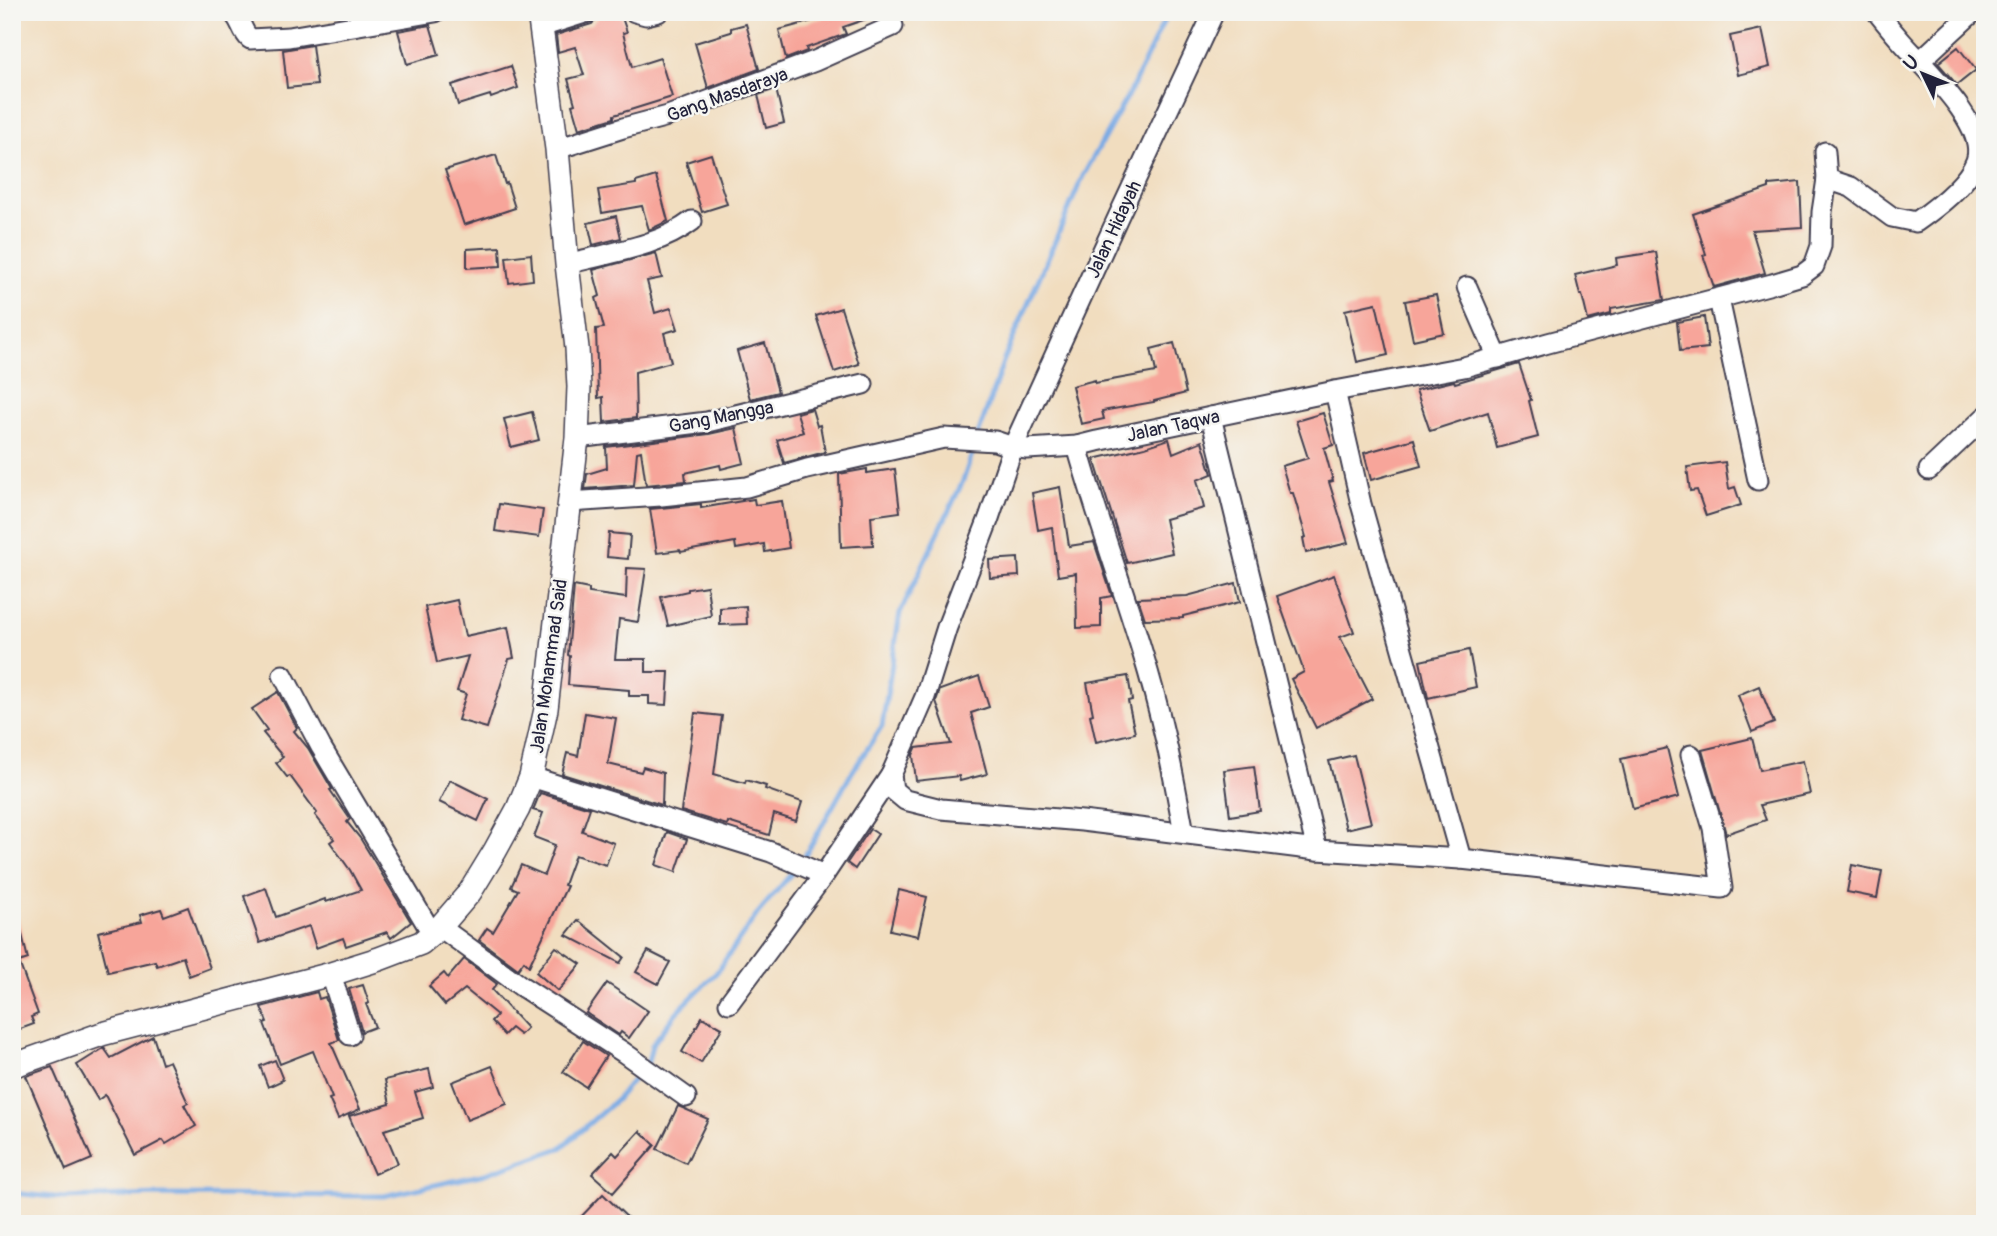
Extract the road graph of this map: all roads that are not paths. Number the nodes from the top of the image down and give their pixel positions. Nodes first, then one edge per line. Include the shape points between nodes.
1 (232, 12) edge
2 (435, 12) edge
3 (588, 12) edge
4 (635, 12) edge
5 (658, 12) edge
6 (1214, 12) edge
7 (1877, 12) edge
8 (1973, 12) edge
9 (540, 20) edge
10 (893, 26) dead end
11 (1920, 61) junction
12 (557, 149) junction
13 (1825, 152) dead end
14 (1827, 179) junction
15 (692, 221) dead end
16 (567, 264) junction
17 (1467, 287) dead end
18 (1719, 299) junction
19 (1498, 358) junction
20 (863, 384) dead end
21 (1335, 391) junction
22 (1211, 417) junction
23 (1985, 417) edge
24 (577, 438) junction
25 (1004, 444) junction
26 (1077, 446) junction
27 (1929, 470) dead end
28 (1758, 480) dead end
29 (569, 502) junction
30 (283, 675) dead end
31 (1691, 755) dead end
32 (891, 775) junction
33 (531, 777) junction
34 (1184, 833) junction
35 (1317, 850) junction
36 (1461, 859) junction
37 (817, 872) junction
38 (436, 931) junction
39 (331, 974) junction
40 (729, 1003) dead end
41 (350, 1035) dead end
42 (12, 1066) edge
43 (686, 1097) dead end

1 - 2 street via 244,34 260,39
3 - 9 street
4 - 5 street
6 - 25 street, Jalan Hidayah
7 - 11 street
8 - 11 street
9 - 12 street, Jalan Mohammad Said
10 - 12 street, Gang Masdaraya via 815,61 668,116
11 - 14 street via 1966,116 1978,142 1977,160 1966,178 1916,222 1892,217 1851,187
12 - 16 street, Jalan Mohammad Said
13 - 14 street
14 - 18 street, Jalan Taqwa via 1821,246 1814,266 1802,275
15 - 16 street via 659,240
16 - 24 street, Jalan Mohammad Said via 577,348
17 - 19 street
18 - 19 street, Jalan Taqwa
18 - 28 street
19 - 21 street, Jalan Taqwa
20 - 24 street, Gang Mangga via 707,422
21 - 22 street, Jalan Taqwa
21 - 36 street via 1361,504
22 - 26 street, Jalan Taqwa
22 - 35 street
23 - 27 street
24 - 29 street, Jalan Mohammad Said
25 - 26 street, Jalan Taqwa via 1027,449
25 - 29 street, Jalan Taqwa via 944,438 747,487
25 - 32 street, Jalan Hidayah via 989,518 925,697
26 - 34 street via 1155,698
29 - 33 street, Jalan Mohammad Said via 546,709
30 - 38 street via 321,747
31 - 36 street via 1713,828 1722,888
32 - 34 street via 893,790 905,800 941,808
32 - 37 street, Jalan Hidayah
33 - 37 street via 771,852
33 - 38 street, Jalan Mohammad Said via 518,809 470,892
34 - 35 street
35 - 36 street
37 - 40 street, Jalan Hidayah
38 - 39 street, Jalan Mohammad Said via 404,950
38 - 43 street
39 - 41 street
39 - 42 street, Jalan Mohammad Said via 102,1034

